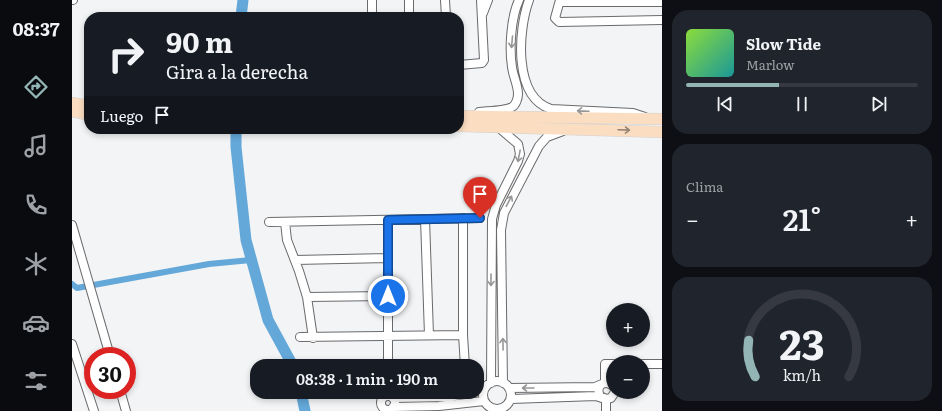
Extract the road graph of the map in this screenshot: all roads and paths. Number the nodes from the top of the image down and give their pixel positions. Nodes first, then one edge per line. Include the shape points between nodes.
1 (372, 0) edge
2 (409, 0) edge
3 (445, 0) edge
4 (481, 0) edge
5 (488, 0) edge
6 (519, 0) edge
7 (529, 0) edge
8 (560, 1) edge
9 (662, 2) edge
10 (372, 12) edge
11 (409, 12) edge
12 (446, 12) edge
13 (482, 15) junction
14 (514, 15) junction
15 (524, 16) junction
16 (662, 20) edge
17 (521, 64) junction
18 (464, 65) edge
19 (511, 65) junction
20 (72, 103) edge
21 (84, 105) edge
22 (72, 112) edge
23 (84, 114) edge
24 (464, 118) edge
25 (648, 119) junction
26 (662, 119) edge
27 (464, 120) edge
28 (464, 121) edge
29 (498, 127) junction
30 (568, 129) junction
31 (662, 132) edge
32 (463, 218) junction
33 (480, 218) dead end
34 (425, 219) junction
35 (388, 220) junction
36 (270, 222) dead end
37 (285, 222) junction
38 (72, 225) edge
39 (388, 258) junction
40 (295, 260) junction
41 (388, 296) junction
42 (307, 297) junction
43 (463, 334) junction
44 (429, 335) junction
45 (388, 336) junction
46 (300, 337) dead end
47 (313, 338) junction
48 (72, 344) edge
49 (107, 347) edge
50 (388, 359) edge
51 (465, 359) edge
52 (606, 364) edge
53 (650, 364) edge
54 (662, 364) edge
55 (491, 383) junction
56 (506, 385) junction
57 (604, 385) edge
58 (555, 387) junction
59 (578, 387) junction
60 (484, 388) edge
61 (555, 397) junction
62 (578, 397) junction
63 (511, 398) junction
64 (601, 398) junction
65 (606, 398) edge
66 (123, 399) edge
67 (411, 399) edge
68 (418, 399) edge
69 (484, 401) joint
70 (390, 402) edge
71 (418, 407) junction
72 (492, 410) edge
73 (503, 410) edge
74 (94, 411) edge
75 (126, 411) edge
76 (606, 411) edge

1 - 10 street
2 - 11 street
3 - 12 street
4 - 13 street
5 - 13 street
6 - 14 street
7 - 15 street
8 - 9 street
8 - 16 street via 555,18 559,22
13 - 18 street via 484,60 478,64
14 - 15 street
14 -> 19 street
15 - 17 street
17 - 19 street
25 -> 17 street via 633,113 560,111 546,108 532,97
19 - 24 street via 518,92 516,104 512,107 475,113
20 - 21 main road
22 - 23 main road
25 - 26 main road
25 - 27 main road
28 - 29 main road
29 - 30 main road
29 -> 55 street via 518,144 520,154 496,205 492,220
30 -> 31 main road
56 -> 30 street via 502,220 509,201 539,146 547,137
32 - 33 street
32 - 34 street
32 - 43 street
34 - 35 street
34 - 44 street
35 - 37 street
35 - 39 street
36 - 37 street
37 - 40 street via 287,240
38 - 49 street
39 - 40 street
39 - 41 street
40 - 42 street
41 - 42 street
41 - 45 street
42 - 47 street
43 - 44 street
43 - 51 street
44 - 45 street
45 - 47 street
45 - 50 street
46 - 47 street
48 - 74 street
52 - 57 street
53 - 54 street
55 - 56 street via 495,381
55 - 60 street
58 -> 56 street
56 - 63 street via 511,391
57 - 59 street
57 - 64 street via 598,391
58 - 59 street
58 - 61 street
59 - 62 street
61 - 62 street
61 - 63 street
62 - 64 street
63 - 73 street
64 - 65 street
64 - 76 street
66 - 75 street
67 - 70 street
68 - 71 street
69 - 71 street
69 - 72 street
70 - 71 street
72 - 73 street

